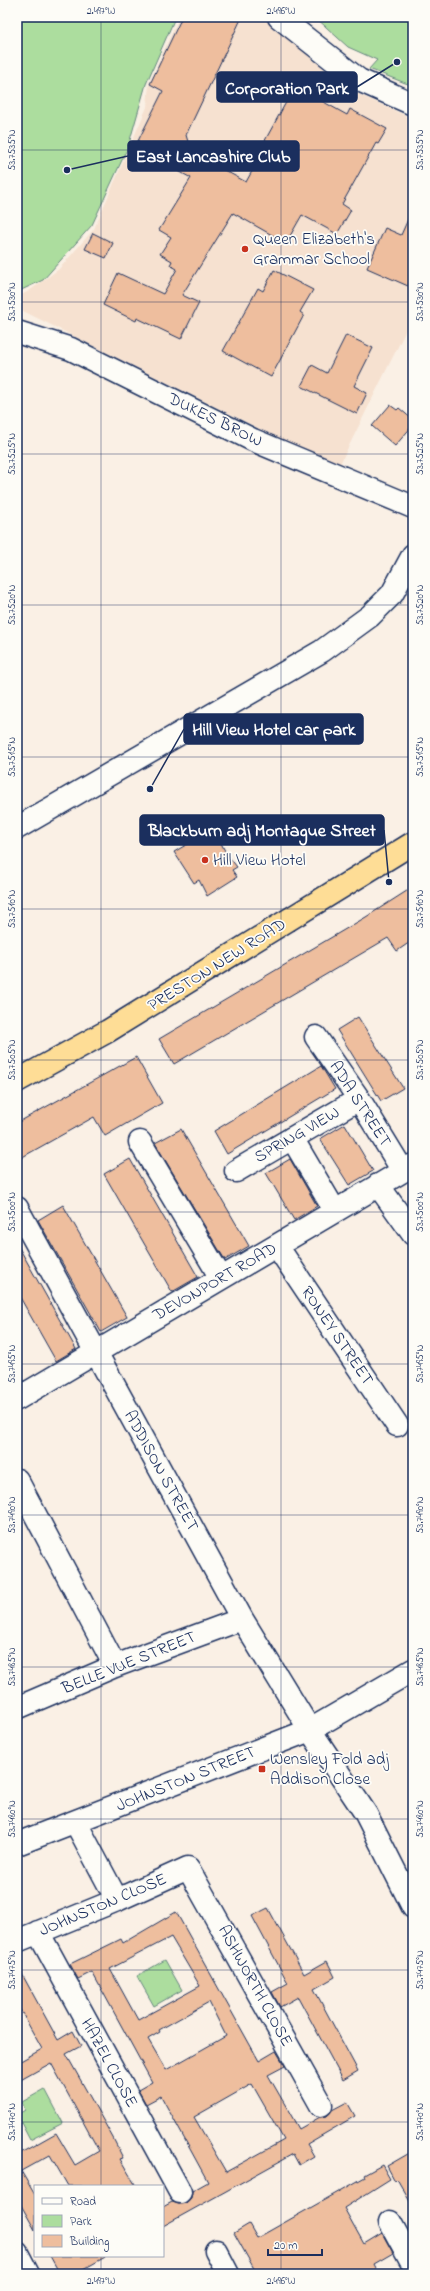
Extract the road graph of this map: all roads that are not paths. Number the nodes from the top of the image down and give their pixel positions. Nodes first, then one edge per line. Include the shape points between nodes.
1 (279, 17) edge
2 (413, 104) edge
3 (17, 332) edge
4 (413, 507) edge
5 (413, 555) edge
6 (17, 828) edge
7 (413, 843) edge
8 (316, 1037) dead end
9 (17, 1081) edge
10 (359, 1099) junction
11 (292, 1138) junction
12 (140, 1142) dead end
13 (408, 1168) edge
14 (236, 1171) dead end
15 (378, 1185) junction
16 (17, 1208) edge
17 (335, 1211) junction
18 (413, 1234) edge
19 (277, 1246) junction
20 (220, 1278) junction
21 (96, 1353) junction
22 (17, 1399) edge
23 (397, 1426) dead end
24 (17, 1480) edge
25 (242, 1619) junction
26 (115, 1666) junction
27 (413, 1670) edge
28 (17, 1708) edge
29 (310, 1730) junction
30 (76, 1823) junction
31 (17, 1844) edge
32 (188, 1868) joint
33 (117, 1900) junction
34 (413, 1907) edge
35 (38, 1932) junction
36 (17, 1941) edge
37 (321, 2104) dead end
38 (180, 2192) dead end
39 (390, 2222) dead end
40 (216, 2251) dead end
41 (17, 2253) edge
42 (413, 2264) edge
43 (28, 2274) edge
44 (228, 2274) edge

1 - 2 street via 360,80
3 - 4 street, DUKES BROW via 71,349 253,440
5 - 6 street via 392,594 370,616 322,652
7 - 9 highway, PRESTON NEW ROAD via 108,1032
8 - 10 street, ADA STREET
10 - 11 street, SPRING VIEW
10 - 13 street, ADA STREET
11 - 14 street, SPRING VIEW
11 - 17 street
12 - 20 street
13 - 15 street, DEVONPORT ROAD
15 - 17 street, DEVONPORT ROAD
15 - 18 street
16 - 21 street, ADDISON STREET
17 - 19 street, DEVONPORT ROAD
19 - 20 street, DEVONPORT ROAD
19 - 23 street, RONEY STREET
20 - 21 street, DEVONPORT ROAD
21 - 22 street, DEVONPORT ROAD
21 - 25 street, ADDISON STREET
24 - 26 street
25 - 26 street, BELLE VUE STREET
25 - 29 street, ADDISON STREET
26 - 28 street, BELLE VUE STREET
27 - 29 street, JOHNSTON STREET
29 - 30 street, JOHNSTON STREET
29 - 34 street, ADDISON STREET via 366,1814
30 - 31 street, JOHNSTON STREET
30 - 33 street
32 - 33 street, JOHNSTON CLOSE
32 - 37 street, ASHWORTH CLOSE
33 - 35 street, JOHNSTON CLOSE
35 - 36 street, JOHNSTON CLOSE
35 - 38 street, HAZEL CLOSE
39 - 42 street
40 - 44 street
41 - 43 street

